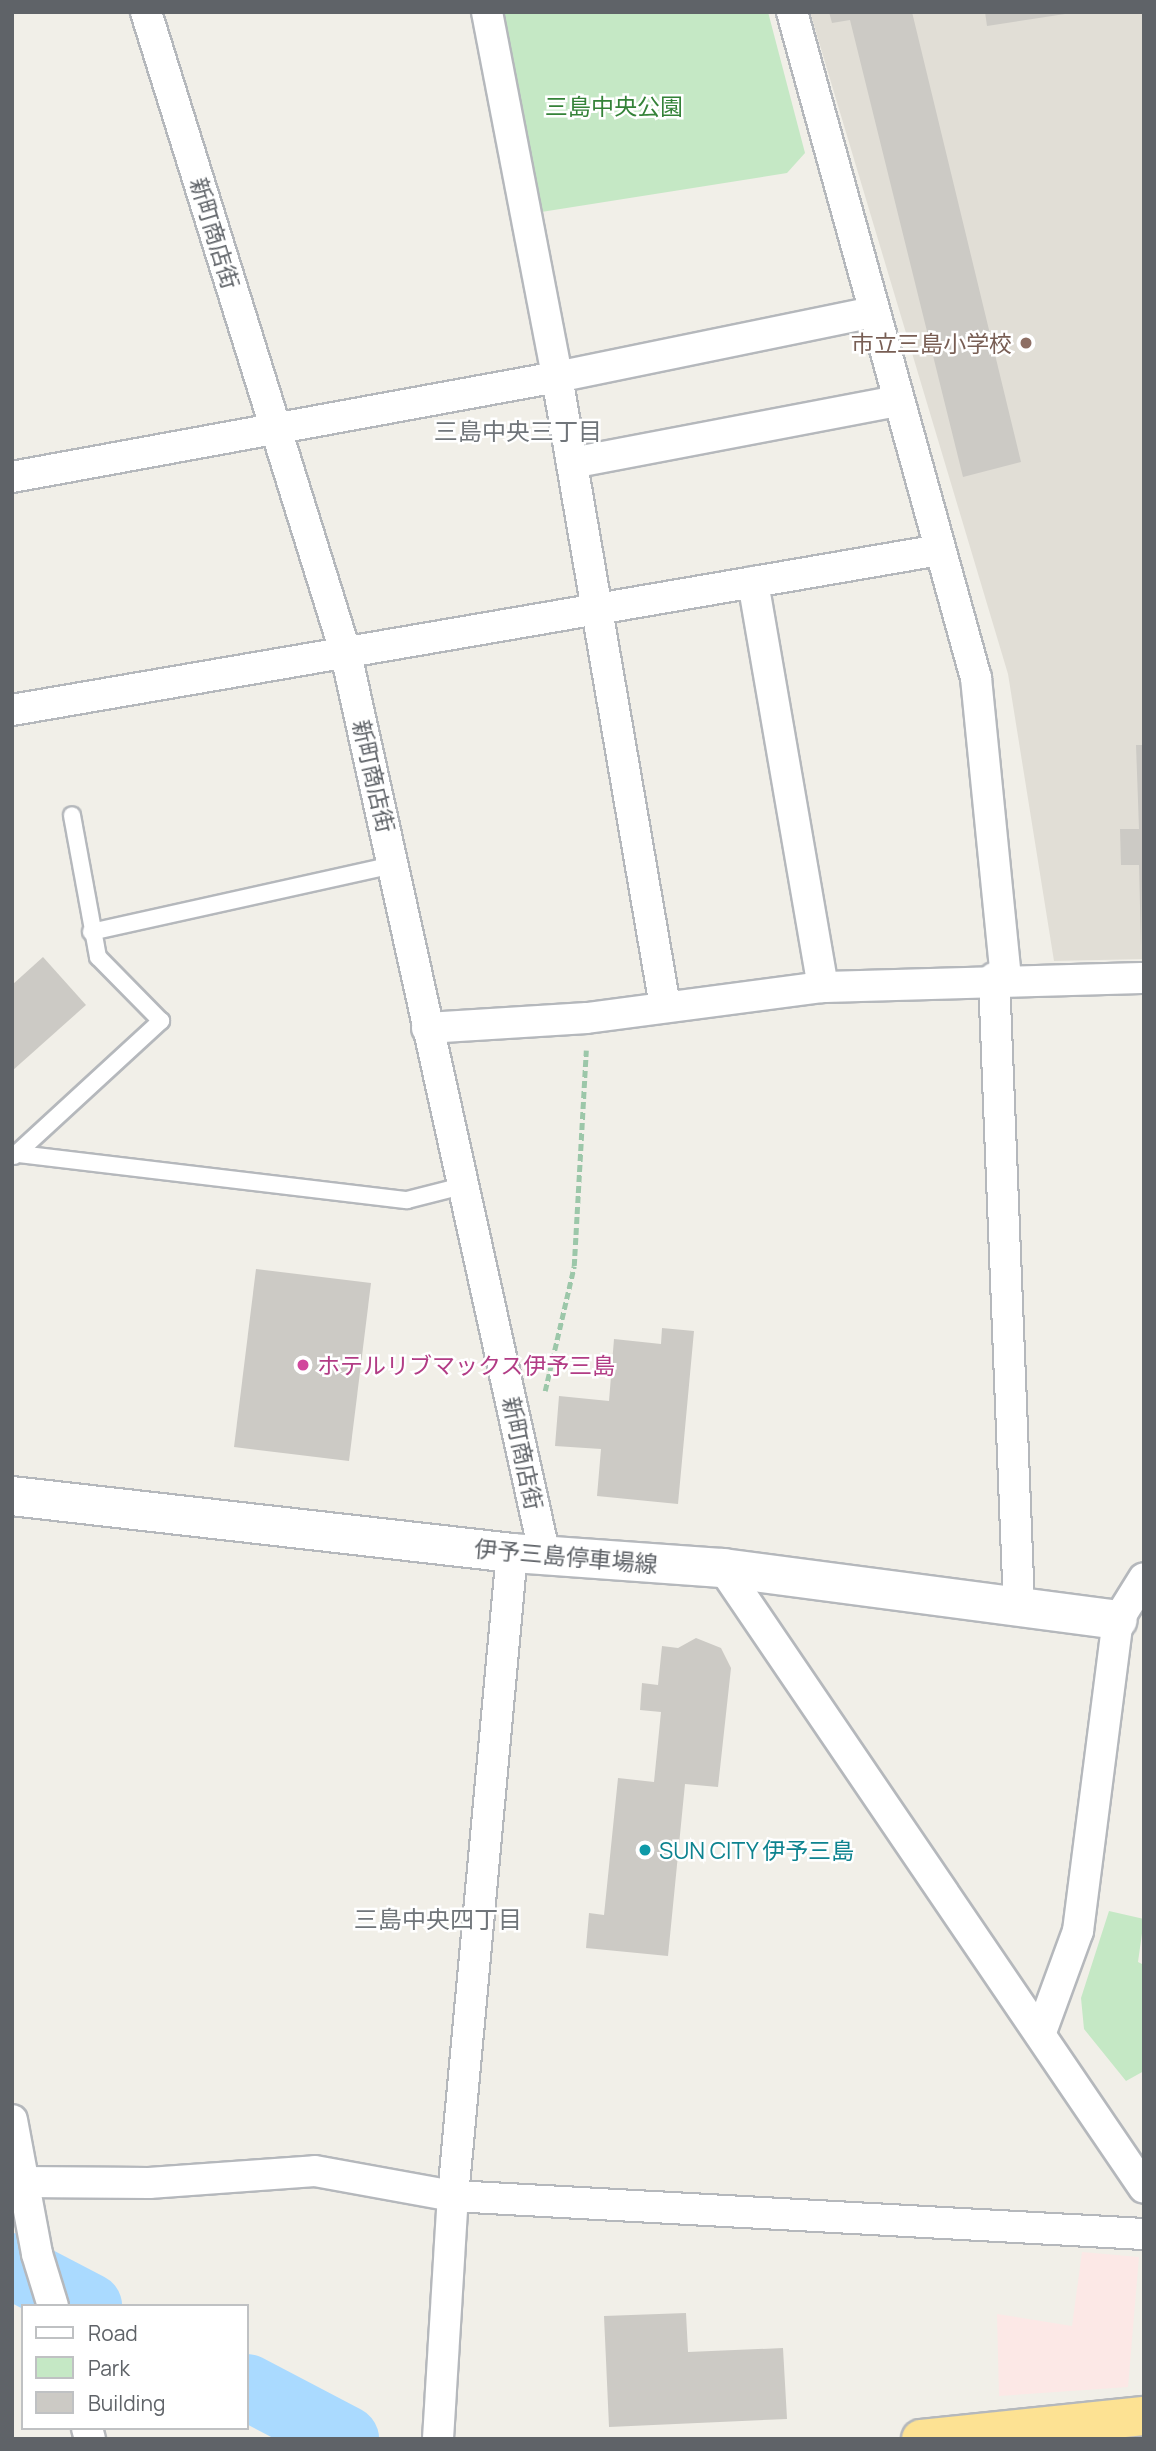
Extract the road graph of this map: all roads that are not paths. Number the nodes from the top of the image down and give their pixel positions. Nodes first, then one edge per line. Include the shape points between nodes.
1 (146, 12) edge
2 (487, 12) edge
3 (792, 12) edge
4 (873, 312) junction
5 (557, 377) junction
6 (898, 401) junction
7 (275, 427) junction
8 (572, 463) junction
9 (12, 477) edge
10 (939, 550) junction
11 (753, 582) junction
12 (596, 607) junction
13 (346, 653) junction
14 (12, 710) edge
15 (72, 815) dead end
16 (394, 865) junction
17 (91, 932) junction
18 (1000, 978) junction
19 (1144, 978) edge
20 (823, 987) junction
21 (665, 1006) junction
22 (427, 1028) junction
23 (15, 1156) edge
24 (462, 1186) junction
25 (12, 1496) edge
26 (528, 1554) junction
27 (723, 1568) junction
28 (1144, 1578) edge
29 (1019, 1606) junction
30 (1118, 1620) junction
31 (1041, 2032) junction
32 (12, 2120) edge
33 (23, 2182) junction
34 (1144, 2188) edge
35 (453, 2196) junction
36 (1144, 2234) edge
37 (52, 2304) edge
38 (1144, 2416) edge
39 (438, 2439) edge
40 (921, 2439) edge

1 - 7 street, 新町商店街
2 - 5 street
3 - 4 street
4 - 5 street
4 - 6 street
5 - 7 street
5 - 8 street
6 - 8 street
6 - 10 street
7 - 9 street
7 - 13 street, 新町商店街
8 - 12 street
10 - 11 street
10 - 18 street via 976,678
11 - 12 street
11 - 20 street
12 - 13 street
12 - 21 street
13 - 14 street
13 - 16 street, 新町商店街
15 - 17 lane
16 - 17 lane
16 - 22 street, 新町商店街
17 - 23 lane via 98,957 161,1021
18 - 19 street
18 - 20 street
18 - 29 street
20 - 21 street
21 - 22 street via 587,1018
22 - 24 street, 新町商店街
23 - 24 lane via 407,1200
24 - 26 street, 新町商店街
25 - 26 main road, 伊予三島停車場線
26 - 27 main road, 伊予三島停車場線
26 - 35 street, 新町商店街
27 - 29 main road, 伊予三島停車場線
27 - 31 street
28 - 30 street
29 - 30 main road, 伊予三島停車場線
30 - 31 street via 1078,1931
31 - 34 street
32 - 33 street
33 - 35 street via 149,2183 316,2171
33 - 37 street
35 - 36 street
35 - 39 street, 新町商店街
38 - 40 highway

